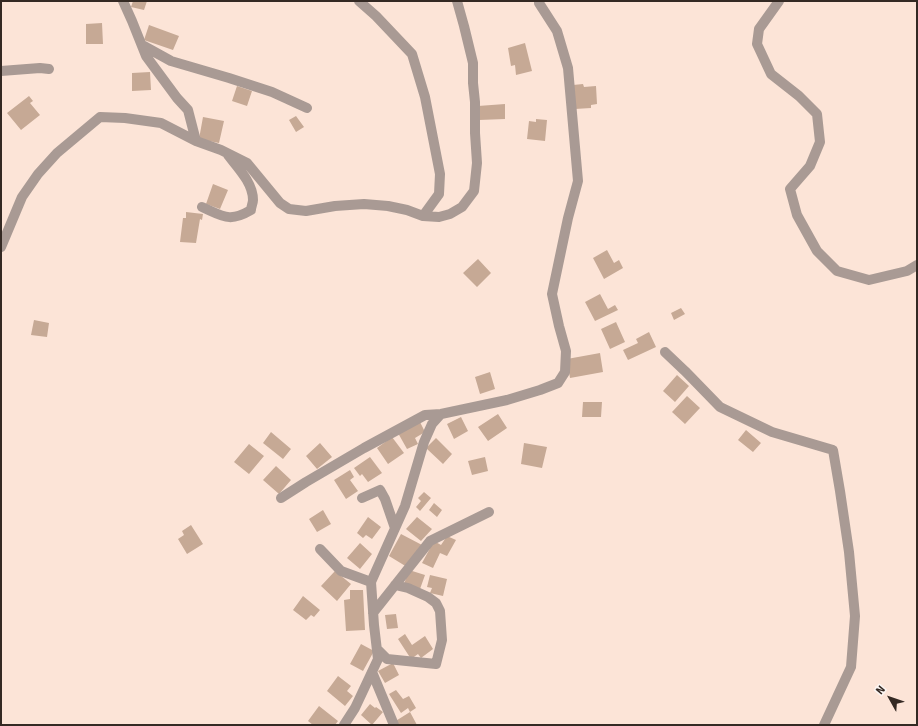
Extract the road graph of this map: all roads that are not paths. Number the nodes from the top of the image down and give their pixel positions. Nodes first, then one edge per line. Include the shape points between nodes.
1 (123, 1) edge
2 (359, 1) edge
3 (457, 1) edge
4 (539, 1) edge
5 (779, 1) edge
6 (142, 45) junction
7 (49, 69) dead end
8 (1, 71) edge
9 (307, 108) dead end
10 (196, 141) junction
11 (227, 153) junction
12 (202, 207) dead end
13 (423, 216) junction
14 (1, 246) edge
15 (917, 265) edge
16 (664, 352) dead end
17 (441, 414) junction
18 (281, 498) dead end
19 (362, 498) dead end
20 (489, 512) dead end
21 (395, 528) junction
22 (320, 550) dead end
23 (371, 582) junction
24 (395, 585) junction
25 (373, 613) junction
26 (377, 649) junction
27 (372, 672) junction
28 (344, 725) edge
29 (394, 725) edge
30 (824, 725) edge

1 - 6 street
2 - 13 street via 412,54 440,174 439,194
3 - 13 street via 473,63 477,163 474,191 462,207 450,214 439,217
4 - 17 street via 557,32 568,68 578,181 552,294 566,351 565,372 558,383 540,390
5 - 15 street via 759,29 757,44 772,74 817,114 820,142 810,166 790,190 797,215 817,251 837,271 869,280 906,271
6 - 9 street via 171,61 272,92
6 - 10 street via 146,56 188,110
7 - 8 street
10 - 11 street
10 - 14 street via 161,124 100,117 57,152 38,174 22,197
11 - 12 street via 250,186 253,201 251,210 241,216 227,218
11 - 13 street via 247,163 280,203 289,209 306,211 364,204 388,206
16 - 30 street via 720,407 772,432 833,450 849,552 855,616 851,667
17 - 18 street via 425,415
17 - 21 street via 432,424 424,442 406,506
19 - 21 street via 380,490 386,499
20 - 24 street via 430,541
21 - 23 street
22 - 23 street via 341,571
23 - 25 street
24 - 25 street
24 - 26 street via 408,588 436,603 440,611 442,640 436,664 387,658
25 - 26 street
26 - 27 street via 378,659
27 - 28 street
27 - 29 street

